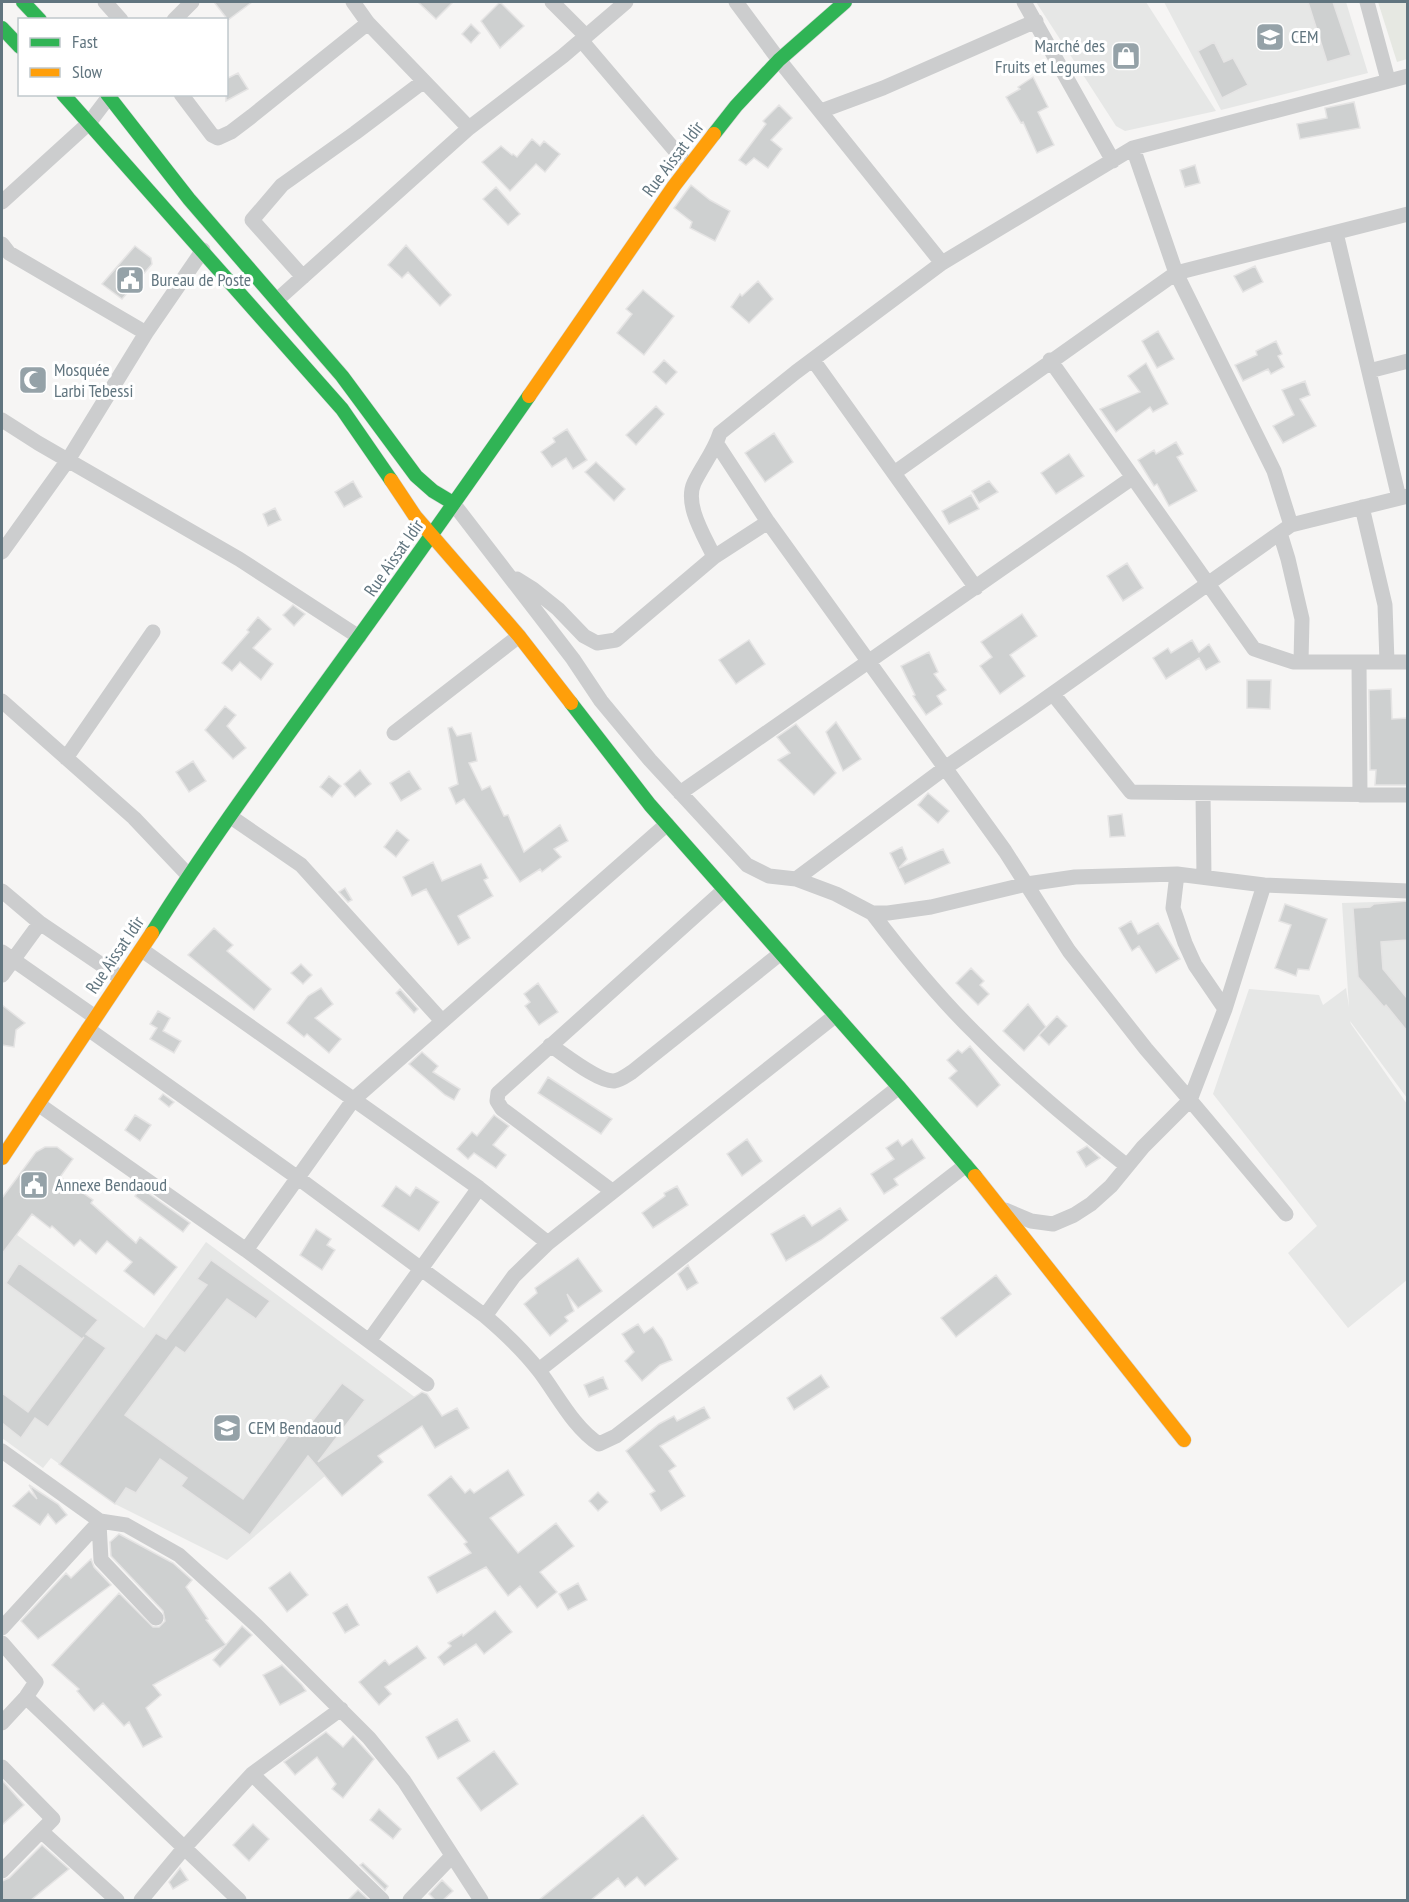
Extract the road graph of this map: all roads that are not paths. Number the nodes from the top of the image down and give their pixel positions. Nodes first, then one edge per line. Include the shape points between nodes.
1 (22, 2) edge
2 (105, 2) edge
3 (192, 2) edge
4 (353, 2) edge
5 (552, 2) edge
6 (626, 2) edge
7 (736, 2) edge
8 (845, 2) edge
9 (1024, 2) edge
10 (1366, 2) edge
11 (38, 18) edge
12 (119, 18) edge
13 (176, 18) edge
14 (1036, 21) junction
15 (368, 23) junction
16 (2, 28) edge
17 (584, 38) junction
18 (18, 45) edge
19 (779, 60) junction
20 (1407, 76) edge
21 (1388, 80) junction
22 (424, 81) junction
23 (65, 96) edge
24 (108, 96) edge
25 (110, 96) edge
26 (183, 96) edge
27 (821, 111) junction
28 (89, 123) junction
29 (469, 128) junction
30 (1133, 148) junction
31 (1113, 161) junction
32 (689, 166) junction
33 (3, 195) edge
34 (1407, 214) edge
35 (1336, 233) junction
36 (2, 244) edge
37 (202, 250) junction
38 (942, 263) junction
39 (1176, 273) junction
40 (303, 277) junction
41 (277, 300) junction
42 (146, 333) junction
43 (813, 360) junction
44 (1050, 360) junction
45 (1407, 361) edge
46 (1369, 371) junction
47 (2, 420) edge
48 (717, 444) junction
49 (68, 460) junction
50 (894, 473) junction
51 (1132, 478) junction
52 (1403, 497) edge
53 (453, 503) junction
54 (1362, 507) junction
55 (768, 522) junction
56 (1285, 529) junction
57 (432, 536) junction
58 (2, 552) edge
59 (714, 557) junction
60 (509, 574) junction
61 (1207, 584) junction
62 (976, 588) junction
63 (153, 632) dead end
64 (519, 636) junction
65 (360, 637) junction
66 (868, 661) junction
67 (1301, 662) junction
68 (1359, 662) junction
69 (1387, 662) junction
70 (1407, 662) edge
71 (1053, 694) junction
72 (2, 701) edge
73 (394, 733) dead end
74 (66, 758) junction
75 (945, 768) junction
76 (680, 793) junction
77 (1203, 793) junction
78 (1360, 795) junction
79 (1407, 795) edge
80 (231, 817) junction
81 (667, 824) junction
82 (1177, 874) junction
83 (189, 876) junction
84 (1204, 877) junction
85 (796, 879) junction
86 (1027, 884) junction
87 (1263, 885) junction
88 (724, 890) junction
89 (2, 891) edge
90 (1407, 891) edge
91 (872, 913) junction
92 (40, 923) junction
93 (141, 950) junction
94 (781, 952) junction
95 (7, 956) edge
96 (2, 975) edge
97 (122, 978) junction
98 (1225, 1009) junction
99 (836, 1015) junction
100 (442, 1021) junction
101 (91, 1023) junction
102 (550, 1045) junction
103 (899, 1087) junction
104 (354, 1099) junction
105 (1190, 1100) junction
106 (38, 1104) junction
107 (2, 1158) edge
108 (966, 1166) junction
109 (1127, 1166) junction
110 (298, 1178) junction
111 (479, 1188) junction
112 (612, 1191) junction
113 (1002, 1208) junction
114 (1286, 1214) dead end
115 (548, 1243) junction
116 (246, 1250) junction
117 (419, 1269) junction
118 (484, 1316) junction
119 (369, 1341) junction
120 (539, 1370) junction
121 (427, 1384) dead end
122 (1184, 1440) dead end
123 (2, 1451) edge
124 (100, 1522) junction
125 (156, 1618) dead end
126 (2, 1628) edge
127 (2, 1643) edge
128 (26, 1697) junction
129 (341, 1709) junction
130 (2, 1724) edge
131 (2, 1767) edge
132 (252, 1774) junction
133 (41, 1831) junction
134 (184, 1847) junction
135 (452, 1856) junction
136 (2, 1871) edge
137 (235, 1899) edge
138 (117, 1900) edge
139 (141, 1900) edge
140 (382, 1900) edge
141 (410, 1900) edge
142 (481, 1900) edge

1 - 11 street
2 - 12 street
3 - 13 street
4 - 15 street
5 - 17 street
6 - 17 street
7 - 19 street
8 - 19 street, Rue Aissat Idir
9 - 14 street
10 - 21 street
14 - 27 street
14 - 31 street
15 - 22 street
15 - 26 street via 252,116 218,138
16 - 18 street
17 - 29 street
17 - 32 street
19 - 27 street
19 - 32 street, Rue Aissat Idir via 736,106
20 - 21 street
21 - 30 street
22 - 29 street
22 - 40 street via 282,185 252,220
23 - 28 street
24 - 28 street
25 - 41 street via 189,199
27 - 38 street
28 - 33 street
28 - 37 street
29 - 40 street
30 - 31 street
30 - 39 street
31 - 38 street
32 - 53 street, Rue Aissat Idir
34 - 35 street
35 - 39 street
35 - 46 street
36 - 42 street via 9,253
37 - 42 street
37 - 57 street via 342,409
38 - 43 street
39 - 44 street
39 - 56 street via 1274,471
40 - 41 street
41 - 53 street via 342,376 416,476
42 - 49 street
43 - 48 street via 720,433
43 - 50 street
44 - 50 street
44 - 51 street
45 - 46 street
46 - 52 street
47 - 49 street
48 - 55 street
48 - 59 street via 693,485 693,511
49 - 58 street
49 - 65 street via 239,560
50 - 62 street
51 - 61 street
51 - 62 street
52 - 54 street
53 - 57 street, Rue Aissat Idir
53 - 60 street
54 - 56 street
54 - 69 street via 1385,605
55 - 59 street
55 - 66 street
56 - 61 street
56 - 67 street via 1302,619
57 - 64 street
57 - 65 street, Rue Aissat Idir
59 - 60 street via 616,640 597,643 584,636 533,589
60 - 76 street via 602,701
61 - 67 street via 1254,649
61 - 71 street
62 - 66 street
63 - 74 street
64 - 73 street
64 - 81 street
65 - 80 street, Rue Aissat Idir
66 - 75 street
66 - 76 street
67 - 68 street
68 - 69 street
68 - 78 street
69 - 70 street
71 - 75 street
71 - 77 street via 1131,792
72 - 74 street
74 - 83 street via 135,818
75 - 85 street
75 - 86 street
76 - 85 street via 747,865 769,876
77 - 78 street
77 - 84 street
78 - 79 street
80 - 83 street, Rue Aissat Idir
80 - 100 street via 302,865
81 - 88 street
81 - 100 street
82 - 84 street
82 - 86 street via 1075,877
82 - 98 street via 1173,908 1185,943
83 - 93 street, Rue Aissat Idir
84 - 87 street
85 - 91 street
86 - 91 street via 931,907
86 - 105 street via 1069,951
87 - 90 street
87 - 98 street
88 - 94 street
88 - 102 street
89 - 92 street
91 - 109 street via 974,1033 1036,1091
92 - 95 street
92 - 97 street
93 - 97 street, Rue Aissat Idir
93 - 104 street
94 - 99 street
94 - 102 street via 617,1080 607,1080
95 - 96 street
95 - 101 street
97 - 101 street, Rue Aissat Idir
98 - 105 street
99 - 103 street
99 - 112 street
100 - 104 street
101 - 106 street, Rue Aissat Idir
101 - 110 street
102 - 112 street via 502,1087 497,1101 501,1109
103 - 108 street
103 - 120 street
104 - 110 street
104 - 111 street
105 - 109 street
105 - 114 street
106 - 107 street, Rue Aissat Idir
106 - 116 street
108 - 113 street
108 - 120 street via 608,1441 599,1444 590,1438
109 - 113 street via 1091,1204 1053,1224 1031,1221
110 - 116 street
110 - 117 street
111 - 115 street
111 - 117 street
112 - 115 street
113 - 122 street
115 - 118 street via 514,1276
116 - 119 street
117 - 118 street
117 - 119 street
118 - 120 street via 509,1336
119 - 121 street
123 - 124 street
124 - 125 street via 101,1560
124 - 126 street
124 - 129 street via 126,1525 178,1555
127 - 128 street via 36,1682
128 - 130 street
128 - 134 street
129 - 132 street
129 - 135 street via 404,1781
131 - 133 street via 53,1819
132 - 134 street
132 - 140 street
133 - 136 street
133 - 138 street
134 - 137 street
134 - 139 street
135 - 141 street
135 - 142 street

